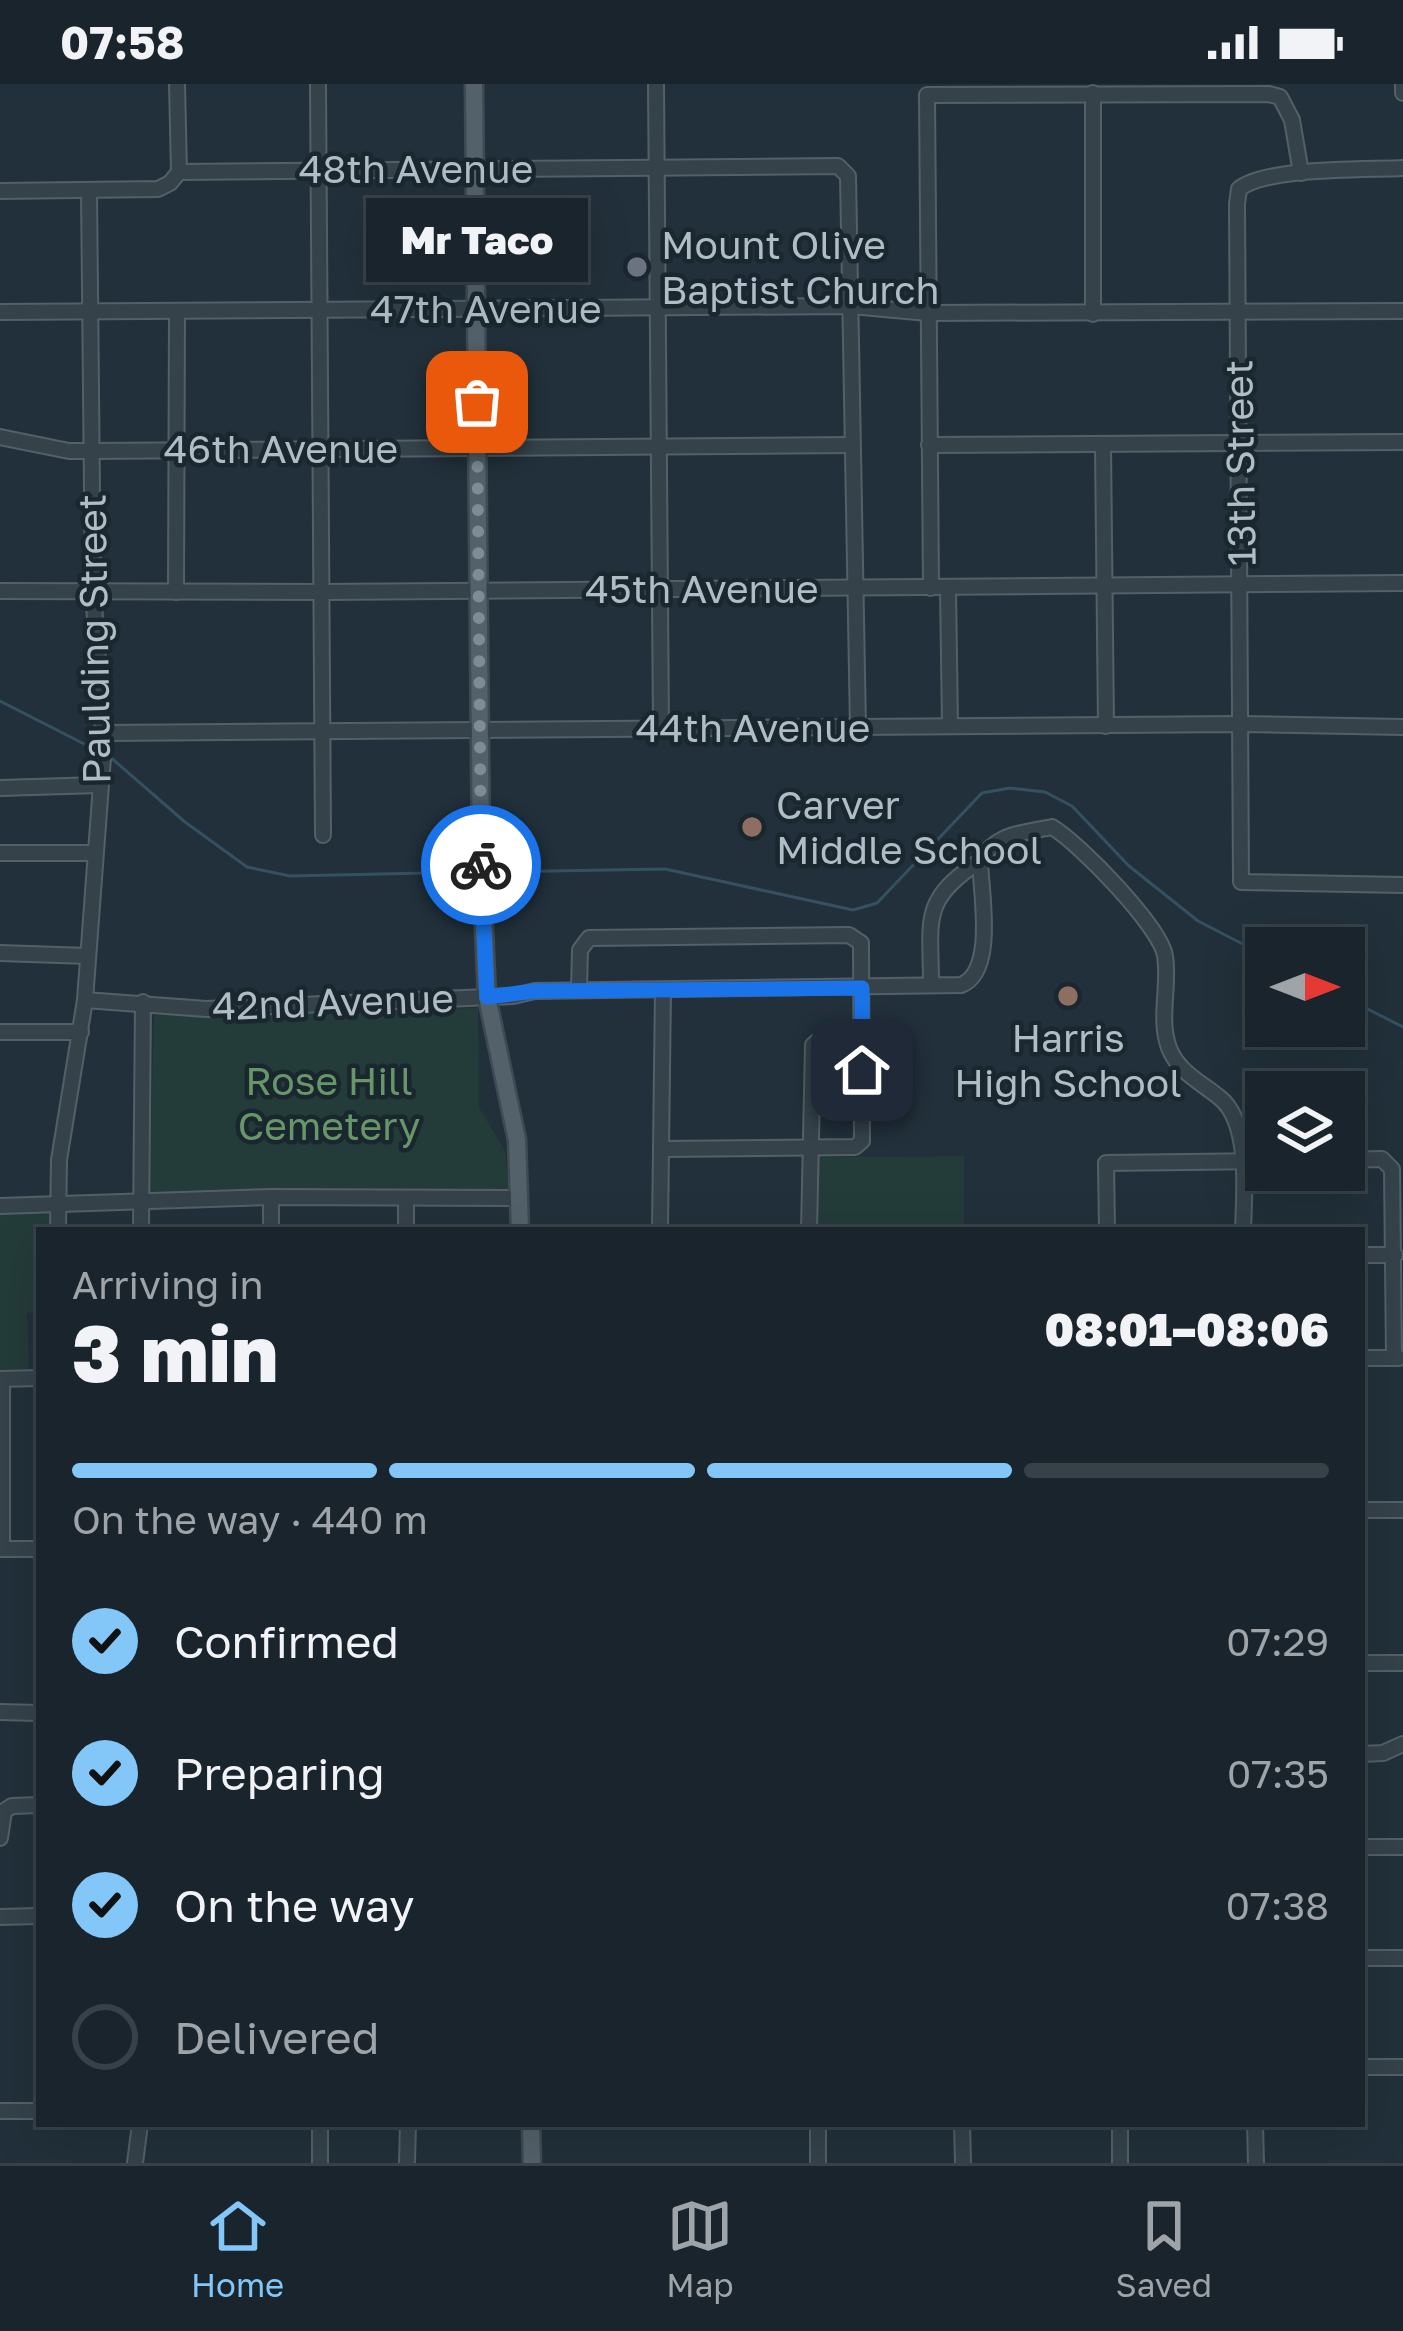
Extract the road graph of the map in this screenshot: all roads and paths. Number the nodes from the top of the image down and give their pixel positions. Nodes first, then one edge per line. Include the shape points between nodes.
1 (177, 84) edge
2 (318, 84) edge
3 (474, 84) edge
4 (656, 84) edge
5 (1403, 84) edge
6 (1403, 93) edge
7 (1093, 94) junction
8 (657, 167) junction
9 (320, 168) junction
10 (1403, 168) edge
11 (475, 169) junction
12 (179, 172) junction
13 (1301, 173) junction
14 (89, 190) junction
15 (0, 191) edge
16 (851, 307) junction
17 (476, 308) junction
18 (657, 308) junction
19 (322, 310) junction
20 (1403, 310) edge
21 (89, 311) junction
22 (177, 311) junction
23 (0, 312) edge
24 (1238, 312) junction
25 (928, 313) junction
26 (1094, 314) junction
27 (0, 436) edge
28 (1403, 442) edge
29 (1239, 444) junction
30 (851, 445) junction
31 (929, 445) junction
32 (1103, 446) junction
33 (658, 447) junction
34 (322, 448) junction
35 (478, 448) junction
36 (176, 450) junction
37 (91, 451) junction
38 (1241, 584) junction
39 (1403, 584) edge
40 (1104, 585) junction
41 (856, 588) junction
42 (931, 588) junction
43 (948, 588) junction
44 (478, 590) junction
45 (659, 590) junction
46 (0, 591) edge
47 (93, 592) junction
48 (176, 592) junction
49 (322, 592) junction
50 (1241, 724) junction
51 (950, 726) junction
52 (1106, 726) junction
53 (1403, 727) edge
54 (661, 728) junction
55 (858, 728) junction
56 (480, 730) junction
57 (322, 732) junction
58 (104, 738) junction
59 (99, 785) junction
60 (0, 788) edge
61 (323, 835) dead end
62 (0, 853) edge
63 (94, 853) junction
64 (980, 861) junction
65 (1403, 885) edge
66 (0, 953) edge
67 (88, 956) junction
68 (931, 985) junction
69 (862, 988) junction
70 (579, 990) junction
71 (663, 990) junction
72 (487, 997) junction
73 (85, 1000) junction
74 (143, 1002) junction
75 (0, 1032) edge
76 (81, 1032) junction
77 (862, 1035) junction
78 (810, 1148) junction
79 (662, 1149) junction
80 (1365, 1159) edge
81 (1244, 1161) junction
82 (271, 1197) junction
83 (406, 1198) junction
84 (520, 1198) junction
85 (58, 1204) junction
86 (141, 1204) junction
87 (0, 1206) edge
88 (58, 1227) edge
89 (141, 1227) edge
90 (271, 1227) edge
91 (406, 1227) edge
92 (520, 1227) edge
93 (660, 1227) edge
94 (809, 1227) edge
95 (1107, 1227) edge
96 (1244, 1227) edge
97 (1365, 1255) edge
98 (1398, 1258) edge
99 (1365, 1358) edge
100 (1399, 1358) edge
101 (36, 1378) edge
102 (1, 1379) edge
103 (1365, 1510) edge
104 (1403, 1510) edge
105 (1, 1549) edge
106 (36, 1549) edge
107 (1365, 1663) edge
108 (1403, 1664) edge
109 (0, 1712) edge
110 (36, 1713) edge
111 (1403, 1744) edge
112 (1365, 1754) edge
113 (36, 1805) edge
114 (0, 1838) edge
115 (1365, 1847) edge
116 (1403, 1847) edge
117 (36, 1916) edge
118 (0, 1917) edge
119 (1365, 1958) edge
120 (1403, 1958) edge
121 (1365, 2067) edge
122 (1403, 2067) edge
123 (36, 2110) edge
124 (0, 2111) edge
125 (140, 2127) edge
126 (320, 2127) edge
127 (408, 2127) edge
128 (532, 2127) edge
129 (818, 2127) edge
130 (962, 2127) edge
131 (1120, 2127) edge
132 (1256, 2127) edge
133 (135, 2163) edge
134 (320, 2163) edge
135 (407, 2163) edge
136 (532, 2163) edge
137 (818, 2163) edge
138 (963, 2163) edge
139 (1120, 2163) edge
140 (1256, 2163) edge

1 - 12 street
2 - 9 street
3 - 11 main road
4 - 8 street
5 - 6 street
7 - 13 street via 1280,97
7 - 25 street via 927,95
7 - 26 street
8 - 11 street, 48th Avenue
8 - 16 street, 48th Avenue via 838,166 848,176
8 - 18 street
9 - 11 street, 48th Avenue
9 - 12 street, 48th Avenue
9 - 19 street
10 - 13 street
11 - 17 main road
12 - 14 street, 48th Avenue via 158,189
13 - 24 street, 13th Street via 1239,189
14 - 15 street, 48th Avenue
14 - 21 street, Paulding Street
16 - 18 street, 47th Avenue
16 - 25 street, 47th Avenue
16 - 30 street
17 - 18 street, 47th Avenue
17 - 19 street, 47th Avenue
17 - 35 main road
18 - 33 street
19 - 22 street, 47th Avenue
19 - 34 street
20 - 24 street, 47th Avenue
21 - 22 street, 47th Avenue
21 - 23 street, 47th Avenue
21 - 37 street, Paulding Street
22 - 36 street
24 - 26 street, 47th Avenue
24 - 29 street, 13th Street
25 - 26 street, 47th Avenue
25 - 31 street
27 - 37 street, 46th Avenue
28 - 29 street
29 - 32 street
29 - 38 street, 13th Street
30 - 33 street, 46th Avenue
30 - 41 street
31 - 32 street
31 - 42 street
32 - 40 street
33 - 35 street, 46th Avenue
33 - 45 street
34 - 35 street, 46th Avenue
34 - 36 street, 46th Avenue
34 - 49 street
35 - 44 main road
36 - 37 street, 46th Avenue
36 - 48 street
37 - 47 street, Paulding Street
38 - 39 street, 45th Avenue
38 - 40 street, 45th Avenue
38 - 50 street, 13th Street
40 - 43 street, 45th Avenue
40 - 52 street
41 - 42 street, 45th Avenue
41 - 45 street, 45th Avenue
41 - 55 street
42 - 43 street, 45th Avenue
43 - 51 street
44 - 45 street, 45th Avenue
44 - 49 street, 45th Avenue
44 - 56 main road
45 - 54 street
46 - 47 street, 45th Avenue
47 - 48 street, 45th Avenue
47 - 58 street, Paulding Street
48 - 49 street, 45th Avenue
49 - 57 street
50 - 52 street, 44th Avenue
50 - 53 street, 44th Avenue
50 - 65 street, 13th Street via 1241,882
51 - 52 street, 44th Avenue
51 - 55 street, 44th Avenue
54 - 55 street, 44th Avenue
54 - 56 street, 44th Avenue
56 - 57 street, 44th Avenue
56 - 72 main road
57 - 58 street, 44th Avenue
57 - 61 street
58 - 59 street, Paulding Street
59 - 60 street
59 - 63 street, Paulding Street
62 - 63 street
63 - 67 street, Paulding Street
64 - 68 street via 950,881 932,908
64 - 68 street, 42nd Avenue via 981,967 970,982
64 - 81 street via 1002,838 1052,827 1116,887 1159,936 1171,1052 1180,1069 1225,1101
66 - 67 street
67 - 73 street, Paulding Street
68 - 69 street, 42nd Avenue
69 - 70 street via 861,943 849,935 589,938 580,950
69 - 71 street, 42nd Avenue
69 - 77 street
70 - 71 street, 42nd Avenue
70 - 72 street, 42nd Avenue
71 - 79 street
72 - 74 street, 42nd Avenue via 206,1009
72 - 84 main road via 514,1124
73 - 74 street, 42nd Avenue
73 - 76 street, Paulding Street
74 - 86 street
75 - 76 street
76 - 85 street, Paulding Street
77 - 78 street via 824,1036 813,1045
77 - 78 street via 862,1141
78 - 79 street
78 - 94 street
79 - 93 street
80 - 98 street via 1382,1159 1392,1169
81 - 95 street via 1106,1163
81 - 96 street
82 - 83 street
82 - 86 street
82 - 90 street
83 - 84 street
83 - 91 street
84 - 92 main road
85 - 86 street
85 - 87 street
85 - 88 street, Paulding Street
86 - 89 street
97 - 98 street
98 - 100 street
99 - 100 street
101 - 102 street
102 - 105 street
103 - 104 street
105 - 106 street
107 - 108 street
109 - 110 street
111 - 112 street
113 - 114 street via 4,1811
115 - 116 street
117 - 118 street
119 - 120 street
121 - 122 street
123 - 124 street
125 - 133 street
126 - 134 street
127 - 135 street
128 - 136 main road
129 - 137 street
130 - 138 street
131 - 139 street
132 - 140 street

